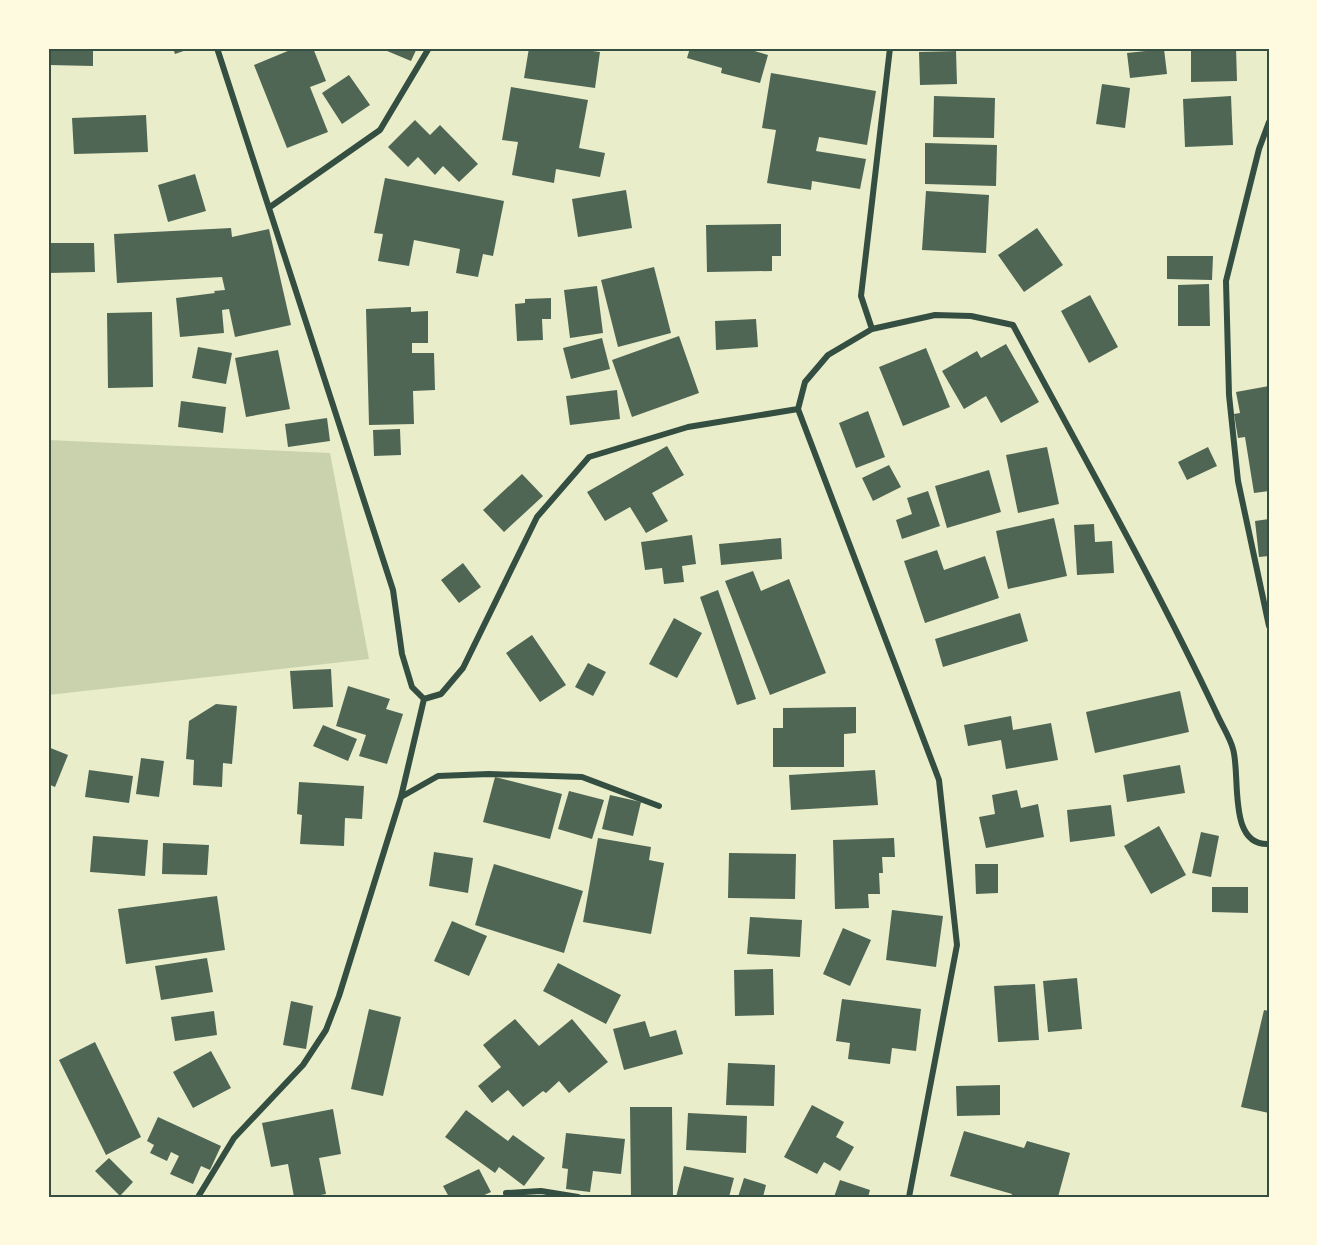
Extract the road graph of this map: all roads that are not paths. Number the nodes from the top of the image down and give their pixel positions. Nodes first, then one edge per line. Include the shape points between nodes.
1 (218, 48) edge
2 (429, 48) edge
3 (890, 48) edge
4 (1269, 122) edge
5 (270, 207) junction
6 (872, 329) junction
7 (798, 409) junction
8 (1269, 626) edge
9 (423, 699) junction
10 (401, 797) junction
11 (659, 806) dead end
12 (1269, 844) edge
13 (506, 1193) dead end
14 (198, 1197) edge
15 (578, 1197) edge
16 (909, 1197) edge

1 - 5 street
2 - 5 street via 380,130
3 - 6 street via 861,297
4 - 8 street via 1226,281 1229,395 1238,481
5 - 9 street via 393,590 411,687
6 - 7 street via 828,355 805,382
6 - 12 street via 935,315 971,316 1013,325 1196,670 1233,750 1246,836 1258,844
7 - 9 street via 688,427 589,457 537,517 463,668 441,694
7 - 16 street via 939,780 957,945
9 - 10 street
10 - 11 street via 438,776 582,777
10 - 14 street via 326,1030 303,1065 234,1138
13 - 15 street via 541,1191

